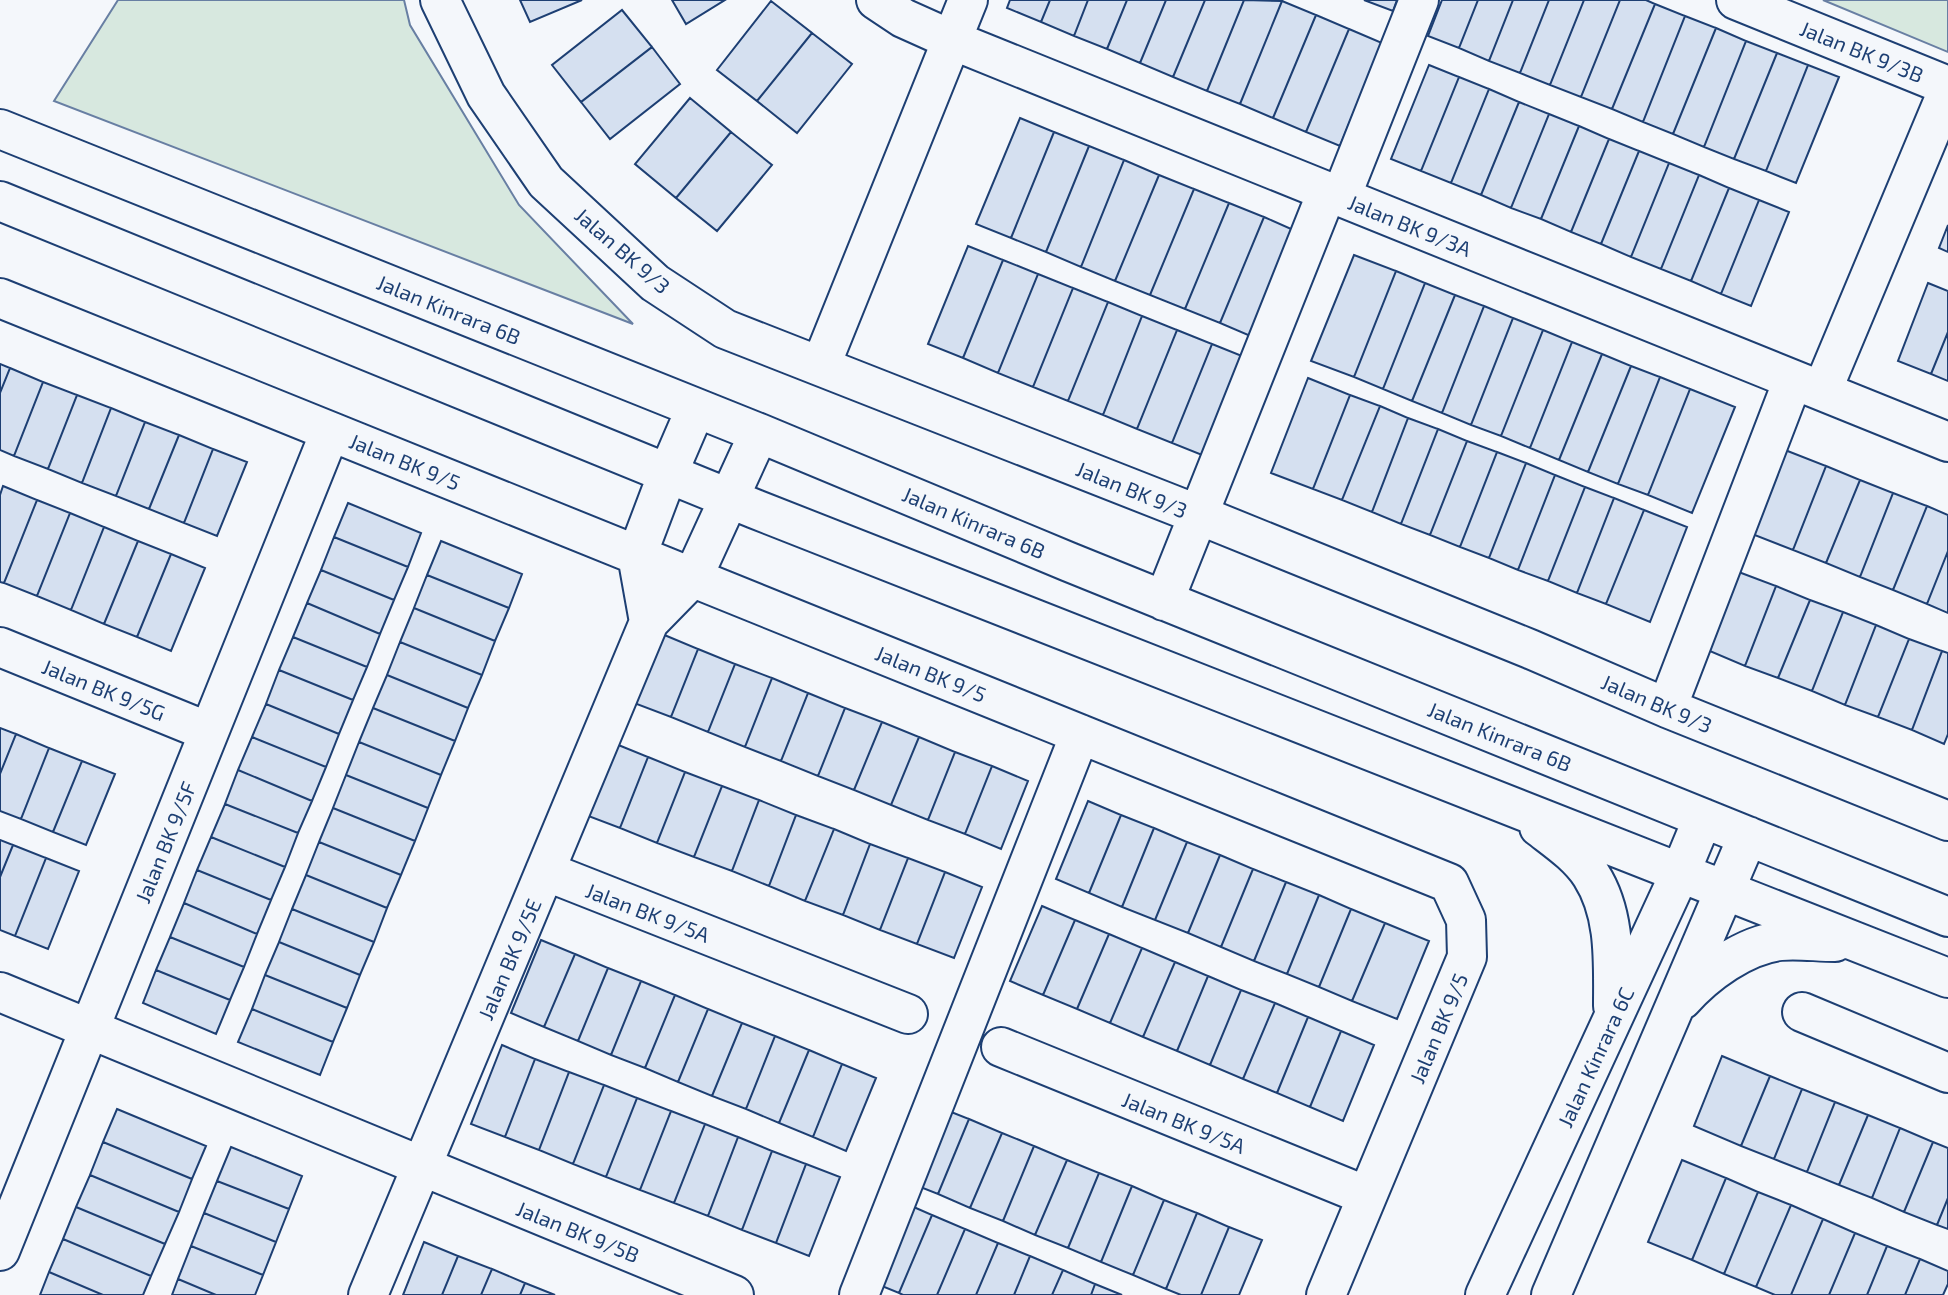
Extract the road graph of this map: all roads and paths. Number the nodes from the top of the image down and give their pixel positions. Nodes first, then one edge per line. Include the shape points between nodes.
1 (440, 0) edge
2 (876, 0) edge
3 (968, 0) edge
4 (1419, 0) edge
5 (1736, 0) edge
6 (952, 40) junction
7 (1948, 88) edge
8 (6, 126) edge
9 (1334, 194) junction
10 (0, 201) edge
11 (0, 298) edge
12 (821, 365) junction
13 (1807, 385) junction
14 (696, 408) junction
15 (330, 432) junction
16 (759, 433) junction
17 (1948, 442) edge
18 (668, 473) junction
19 (729, 499) junction
20 (1199, 515) junction
21 (637, 555) junction
22 (693, 577) junction
23 (1164, 601) junction
24 (649, 622) junction
25 (0, 647) edge
26 (1667, 708) junction
27 (209, 732) junction
28 (1080, 734) junction
29 (1506, 802) junction
30 (1703, 818) junction
31 (1948, 821) edge
32 (1748, 836) junction
33 (545, 871) junction
34 (1681, 872) junction
35 (1725, 889) junction
36 (1948, 917) edge
37 (1861, 943) junction
38 (1948, 978) edge
39 (0, 992) edge
40 (1675, 1008) junction
41 (1802, 1012) dead end
42 (908, 1014) dead end
43 (1613, 1019) junction
44 (91, 1030) junction
45 (1001, 1047) dead end
46 (1948, 1073) edge
47 (422, 1167) junction
48 (1367, 1196) junction
49 (0, 1251) edge
50 (368, 1295) edge
51 (734, 1295) edge
52 (859, 1295) edge
53 (1326, 1295) edge
54 (1485, 1295) edge
55 (1551, 1295) edge

1 - 12 street, Jalan BK 9/3 via 486,95 546,182 655,283 725,329
2 - 6 street, Jalan BK 9/3A
3 - 6 street
4 - 9 street
5 - 7 street, Jalan BK 9/3B
6 - 9 street, Jalan BK 9/3A
6 - 12 street
7 - 13 street
8 - 14 street, Jalan Kinrara 6B
9 - 13 street, Jalan BK 9/3A
9 - 20 street
10 - 18 street
11 - 15 street, Jalan BK 9/5
12 - 20 street, Jalan BK 9/3
13 - 17 street, Jalan BK 9/3A
13 - 26 street
14 - 16 street, Jalan Kinrara 6B
14 - 18 street
15 - 21 street, Jalan BK 9/5
15 - 27 street, Jalan BK 9/5F
16 - 19 street, Jalan BK 9/5E
16 - 23 street, Jalan Kinrara 6B
18 - 19 street
18 - 21 street
19 - 22 street, Jalan BK 9/5E
19 - 29 street
20 - 23 street
20 - 26 street, Jalan BK 9/3
21 - 22 street, Jalan BK 9/5
21 - 24 street
22 - 24 street, Jalan BK 9/5E
22 - 28 street, Jalan BK 9/5
23 - 30 street, Jalan Kinrara 6B
24 - 33 street, Jalan BK 9/5E
25 - 27 street, Jalan BK 9/5G
26 - 31 street, Jalan BK 9/3
27 - 44 street, Jalan BK 9/5F
28 - 48 street, Jalan BK 9/5 via 1449,883 1466,920 1467,957
28 - 52 street
29 - 34 street
29 - 43 street via 1569,849 1591,875 1606,911 1612,942
30 - 32 street, Jalan Kinrara 6B
30 - 34 street, Jalan Kinrara 6C
32 - 35 street
32 - 36 street, Jalan Kinrara 6B
33 - 42 street, Jalan BK 9/5A
33 - 47 street, Jalan BK 9/5E
34 - 35 street
34 - 43 street, Jalan Kinrara 6C
35 - 37 street
35 - 40 street
37 - 38 street
37 - 40 street via 1778,941 1748,951 1704,978
39 - 44 street, Jalan BK 9/5B
40 - 55 street
41 - 46 street
43 - 54 street, Jalan Kinrara 6C
44 - 47 street, Jalan BK 9/5B
44 - 49 street, Jalan BK 9/5F
45 - 48 street, Jalan BK 9/5A
47 - 50 street, Jalan BK 9/5E
47 - 51 street, Jalan BK 9/5B
48 - 53 street, Jalan BK 9/5

